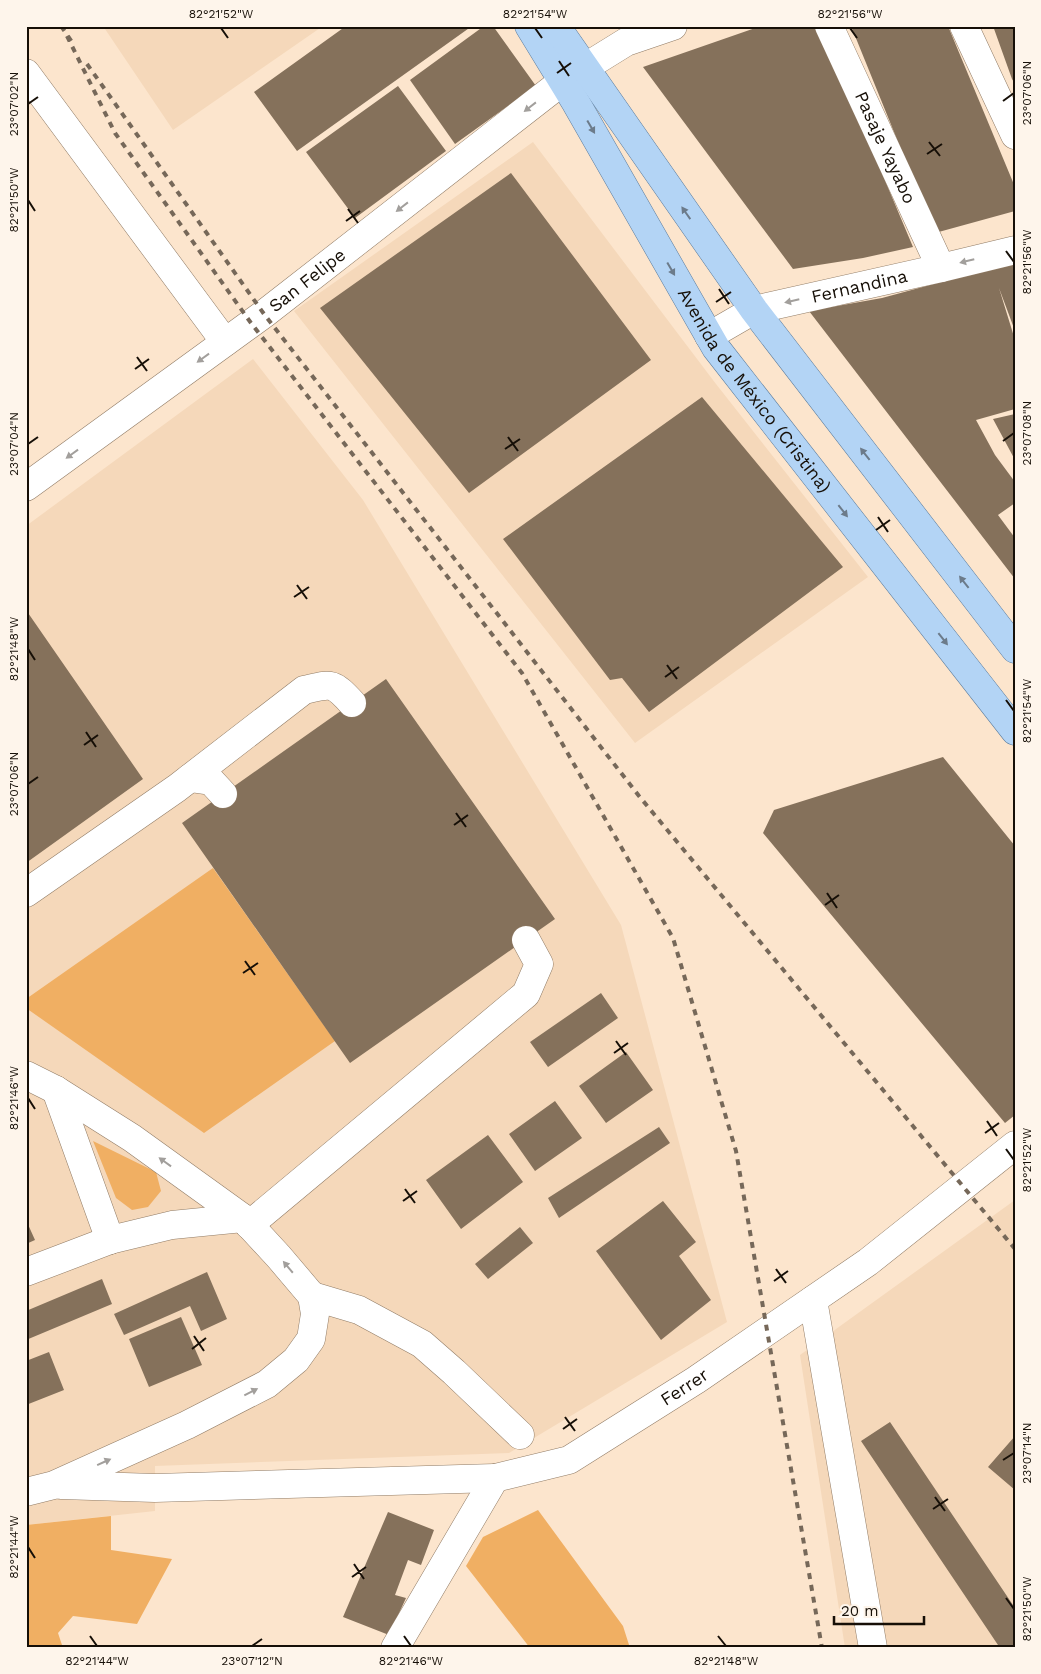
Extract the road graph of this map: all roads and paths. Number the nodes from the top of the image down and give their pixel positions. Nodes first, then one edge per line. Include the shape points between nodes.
1 (528, 26) edge
2 (556, 26) edge
3 (673, 26) edge
4 (829, 26) edge
5 (964, 26) edge
6 (630, 34) edge
7 (26, 73) edge
8 (573, 74) junction
9 (1015, 135) edge
10 (1015, 250) edge
11 (941, 268) junction
12 (754, 310) junction
13 (709, 336) junction
14 (225, 342) junction
15 (26, 487) edge
16 (1015, 649) edge
17 (352, 703) dead end
18 (1015, 731) edge
19 (190, 778) junction
20 (223, 794) dead end
21 (26, 893) edge
22 (526, 940) dead end
23 (26, 1075) edge
24 (56, 1090) junction
25 (1015, 1145) edge
26 (246, 1221) junction
27 (110, 1240) junction
28 (26, 1272) edge
29 (312, 1296) junction
30 (813, 1300) junction
31 (520, 1434) dead end
32 (495, 1478) junction
33 (54, 1485) junction
34 (26, 1492) edge
35 (395, 1648) edge
36 (873, 1648) edge

1 - 8 main road, Avenida de México (Cristina)
2 - 8 main road, Avenida de México (Cristina)
3 - 6 street, San Felipe
4 - 11 street, Pasaje Yayabo
5 - 9 street
6 - 8 street, San Felipe
7 - 14 street
12 -> 8 main road, Avenida de México (Cristina)
8 -> 13 main road, Avenida de México (Cristina)
8 -> 14 street, San Felipe
10 -> 11 street, Fernandina
11 -> 12 street, Fernandina
12 - 13 street, Fernandina
16 -> 12 main road, Avenida de México (Cristina)
13 -> 18 main road, Avenida de México (Cristina)
14 -> 15 street, San Felipe
17 - 19 street via 341,691 329,685 304,690
19 - 20 street via 211,781
19 - 21 street
22 - 26 street via 539,964 526,994
23 - 24 street
26 -> 24 street via 132,1138
24 - 27 street
25 - 30 street, Ferrer via 868,1262
26 - 27 street via 172,1225
29 -> 26 street
27 - 28 street
29 - 31 street via 358,1310 422,1344
33 -> 29 street via 187,1425 267,1384 296,1360 311,1338 315,1314
30 - 32 street, Ferrer via 696,1380 569,1460
30 - 36 street
32 - 33 street, Ferrer via 155,1488
32 - 35 street
33 - 34 street

